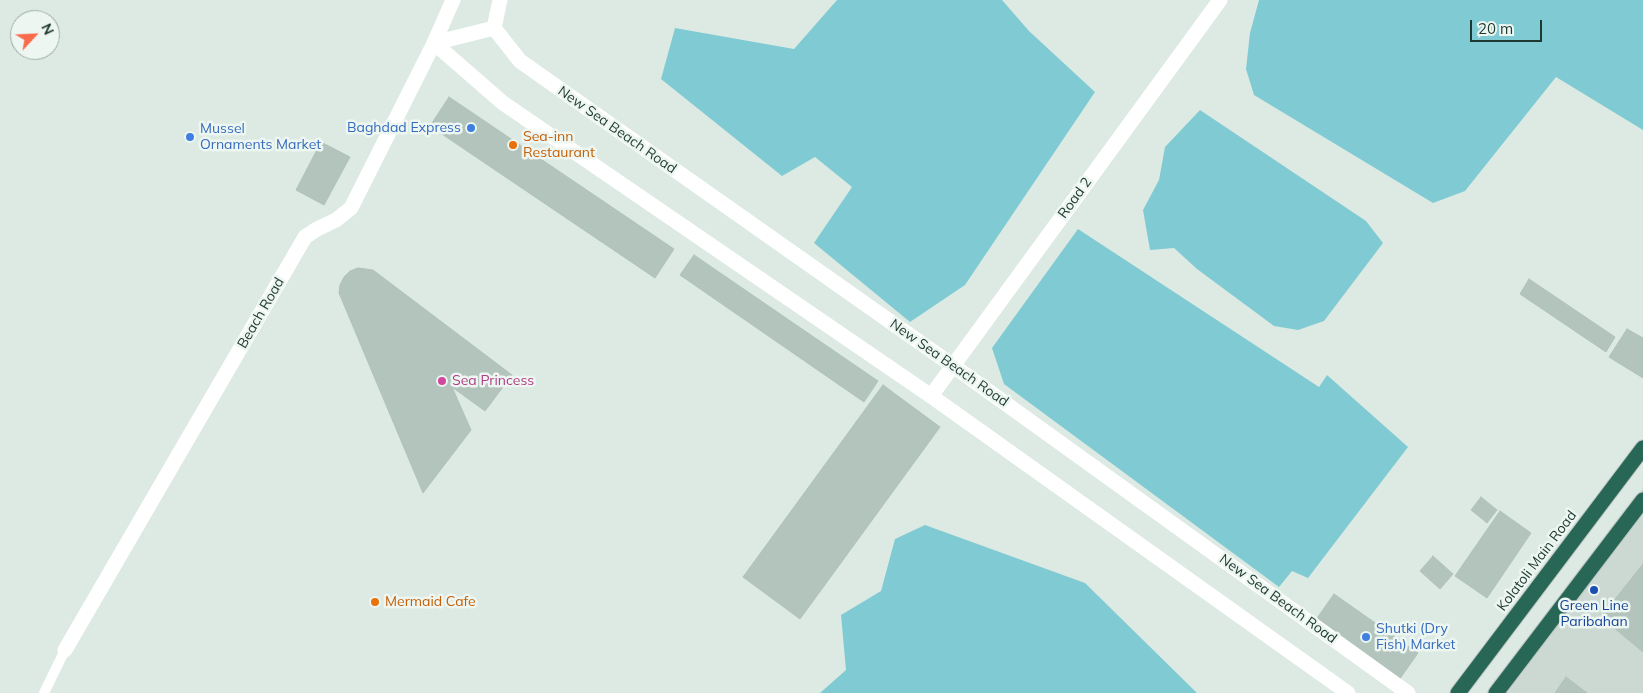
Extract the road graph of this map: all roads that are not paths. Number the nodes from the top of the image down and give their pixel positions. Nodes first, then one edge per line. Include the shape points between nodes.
1 (452, 0) edge
2 (500, 0) edge
3 (1220, 0) edge
4 (494, 28) junction
5 (434, 43) junction
6 (952, 365) junction
7 (931, 396) junction
8 (1643, 448) edge
9 (1643, 500) edge
10 (65, 650) joint
11 (44, 693) edge
12 (1348, 693) edge
13 (1408, 693) edge
14 (1458, 693) edge
15 (1496, 693) edge

1 - 5 street, Beach Road
2 - 4 street
3 - 6 street, Road 2
4 - 5 street
4 - 6 street, New Sea Beach Road via 520,61
5 - 7 street via 503,104
5 - 10 street, Beach Road via 351,208 306,237
6 - 7 street, Road 2
6 - 13 street, New Sea Beach Road
7 - 12 street
8 - 14 highway, Kolatoli Main Road
9 - 15 highway
10 - 11 lane

